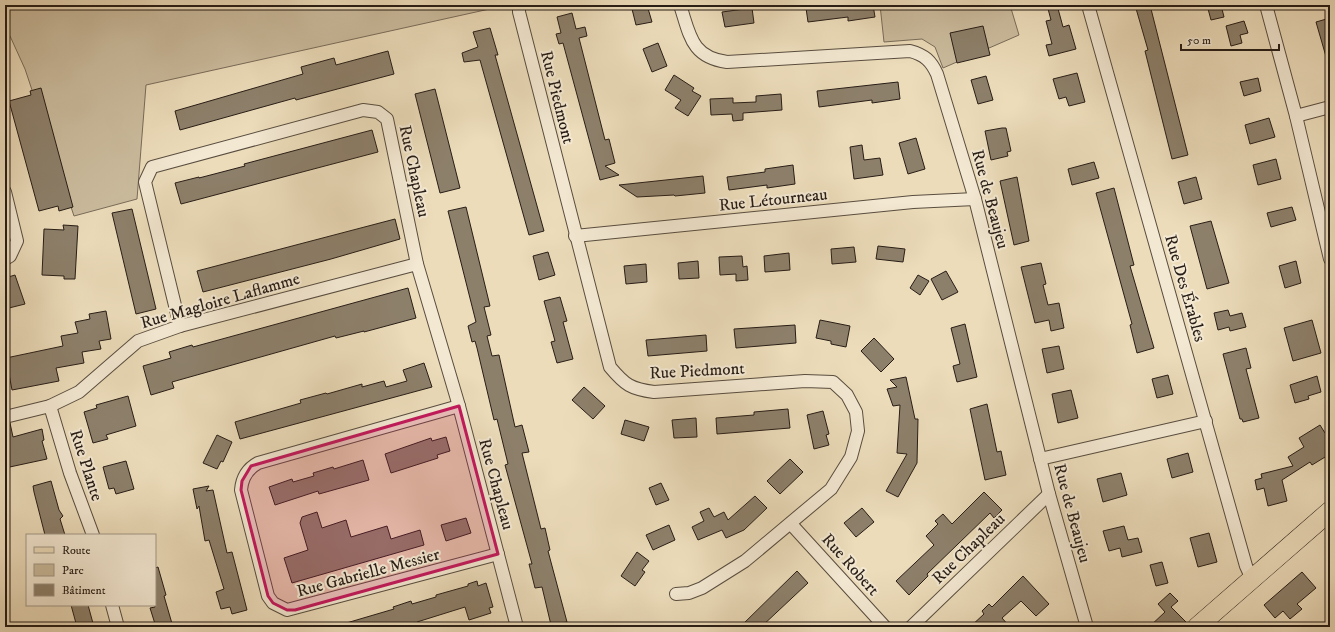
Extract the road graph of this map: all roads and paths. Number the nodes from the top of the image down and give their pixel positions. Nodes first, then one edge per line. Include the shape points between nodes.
1 (519, 5) edge
2 (680, 5) edge
3 (1088, 5) edge
4 (1266, 5) edge
5 (1330, 107) edge
6 (1296, 116) junction
7 (5, 192) edge
8 (975, 199) junction
9 (575, 236) junction
10 (5, 259) edge
11 (1330, 259) edge
12 (417, 264) junction
13 (180, 326) junction
14 (50, 406) junction
15 (459, 406) junction
16 (5, 417) edge
17 (1206, 421) junction
18 (1040, 460) junction
19 (1049, 494) junction
20 (1330, 511) edge
21 (791, 524) junction
22 (93, 534) edge
23 (498, 554) junction
24 (1252, 579) junction
25 (676, 594) dead end
26 (112, 606) edge
27 (118, 627) edge
28 (517, 627) edge
29 (885, 627) edge
30 (912, 627) edge
31 (1087, 627) edge
32 (1198, 627) edge

1 - 9 street, Rue Piedmont
2 - 8 street, Rue de Beaujeu via 691,41 702,54 716,61 910,51 923,55 931,62 937,74
3 - 17 street, Rue Des Érables
4 - 6 street
5 - 6 street
6 - 11 street
7 - 10 street via 17,241 10,256
8 - 9 street, Rue Létourneau via 913,202
8 - 18 street, Rue de Beaujeu
9 - 21 street, Rue Piedmont via 610,367 623,382 635,389 654,392 805,381 832,382 848,395 856,412 858,431 851,457 831,489
12 - 13 street, Rue Magloire Laflamme
12 - 13 street, Rue Chapleau via 387,119 378,112 363,110 152,167 145,182
12 - 15 street, Rue Chapleau
13 - 14 street, Rue Magloire Laflamme via 138,341 79,392
14 - 16 street, Rue Magloire Laflamme
14 - 22 street, Rue Plante via 70,473
15 - 23 street, Rue Chapleau
15 - 23 street, Rue Gabrielle Messier via 251,466 242,481 241,490 268,596 273,603 287,610
17 - 18 street
17 - 24 street, Rue Des Érables
18 - 19 street, Rue de Beaujeu
19 - 30 street, Rue Chapleau
19 - 31 street, Rue de Beaujeu
20 - 24 main road
21 - 25 street, Rue Piedmont via 721,577 689,593
21 - 29 street, Rue Robert
23 - 28 street, Rue Chapleau
24 - 32 main road
26 - 27 street

